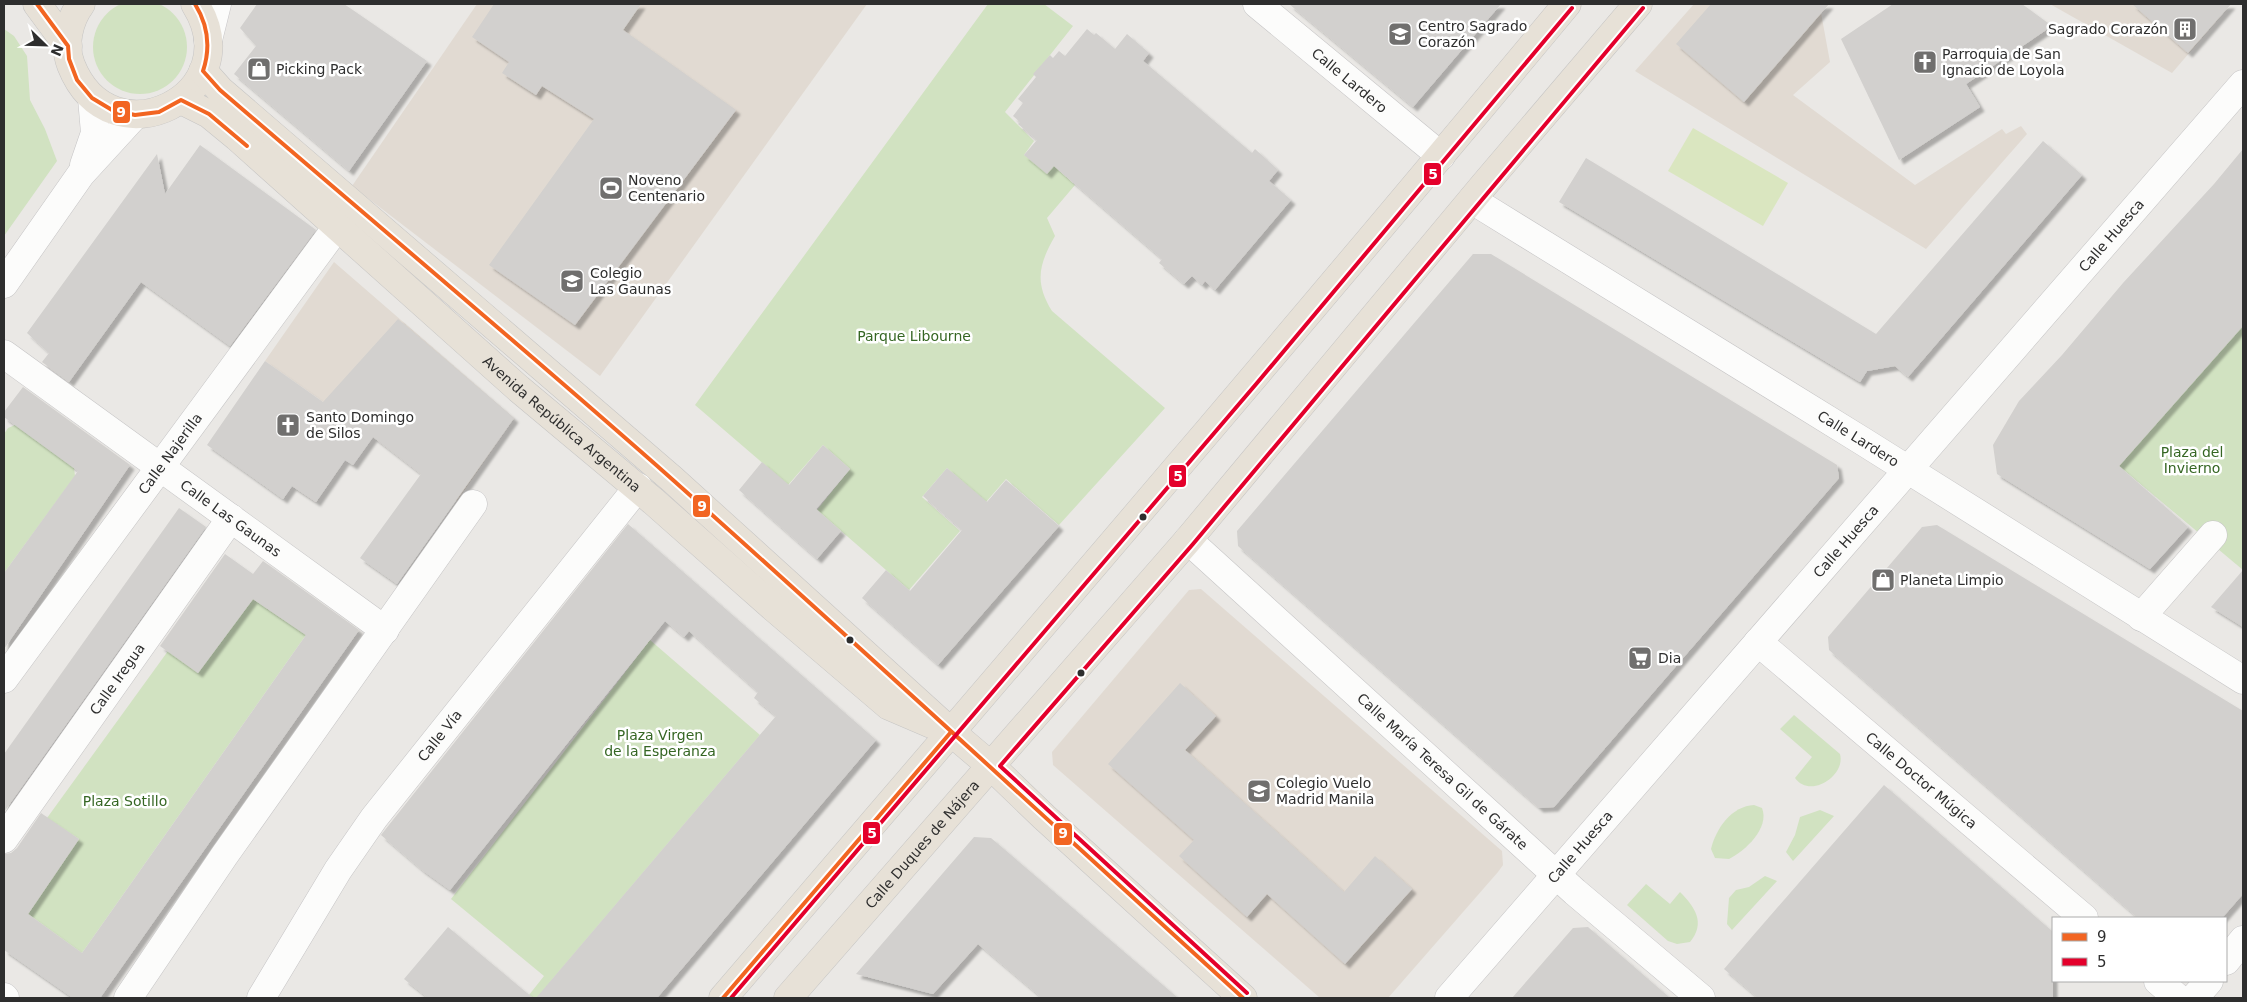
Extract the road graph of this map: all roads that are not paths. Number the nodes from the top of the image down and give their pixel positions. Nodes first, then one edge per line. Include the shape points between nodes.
1 (37, 4) edge
2 (81, 4) edge
3 (195, 4) edge
4 (217, 4) edge
5 (1257, 4) edge
6 (1567, 4) edge
7 (1638, 4) edge
8 (208, 40) junction
9 (68, 46) junction
10 (203, 71) junction
11 (2243, 84) edge
12 (92, 98) junction
13 (182, 100) junction
14 (135, 115) junction
15 (1441, 156) junction
16 (80, 174) junction
17 (1472, 200) junction
18 (337, 227) junction
19 (4, 284) edge
20 (4, 354) edge
21 (159, 466) junction
22 (1908, 470) junction
23 (630, 481) junction
24 (473, 504) dead end
25 (231, 518) junction
26 (2213, 535) dead end
27 (1188, 540) junction
28 (2141, 617) junction
29 (385, 630) junction
30 (1758, 642) junction
31 (4, 679) edge
32 (2243, 680) edge
33 (951, 732) junction
34 (991, 766) junction
35 (4, 839) edge
36 (1556, 875) junction
37 (2083, 917) edge
38 (2243, 940) edge
39 (2227, 960) edge
40 (2159, 982) edge
41 (2208, 982) edge
42 (128, 998) edge
43 (261, 998) edge
44 (722, 998) edge
45 (788, 998) edge
46 (1242, 998) edge
47 (1449, 998) edge
48 (1701, 998) edge
49 (2178, 998) edge
50 (2194, 998) edge

1 - 9 main road
2 - 9 main road via 74,13
3 - 8 main road via 204,17
4 - 8 street
5 - 15 street, Calle Lardero
6 - 15 main road
7 - 17 main road, Calle Duques de Nájera
8 - 10 main road
9 - 12 main road via 77,80
10 - 13 main road via 196,85
10 - 33 main road, Avenida República Argentina via 220,90 672,479
11 - 22 street, Calle Huesca
12 - 14 main road via 112,110
12 - 16 street via 95,133
13 - 14 main road via 159,112
13 - 18 main road, Avenida República Argentina via 209,114
14 - 16 street
15 - 33 main road
16 - 19 street
17 - 22 street, Calle Lardero
17 - 27 main road, Calle Duques de Nájera
18 - 21 street, Calle Najerilla
18 - 23 main road, Avenida República Argentina via 519,389
20 - 21 street, Calle Las Gaunas
21 - 25 street, Calle Las Gaunas
21 - 31 street, Calle Najerilla
22 - 28 street, Calle Lardero
22 - 30 street, Calle Huesca
23 - 33 main road, Avenida República Argentina via 889,706
23 - 43 street, Calle Vía via 374,818 338,870
24 - 29 street
25 - 29 street, Calle Las Gaunas
25 - 35 street, Calle Iregua
26 - 28 street
27 - 34 main road, Calle Duques de Nájera
27 - 36 street, Calle María Teresa Gil de Gárate
28 - 32 street, Calle Lardero
29 - 42 street via 224,856
30 - 36 street, Calle Huesca
30 - 37 street, Calle Doctor Múgica
33 - 34 main road, Avenida República Argentina
33 - 44 main road
34 - 45 main road, Calle Duques de Nájera
34 - 46 main road, Avenida República Argentina
36 - 47 street, Calle Huesca
36 - 48 street, Calle María Teresa Gil de Gárate
38 - 39 street
40 - 49 street
41 - 50 street

